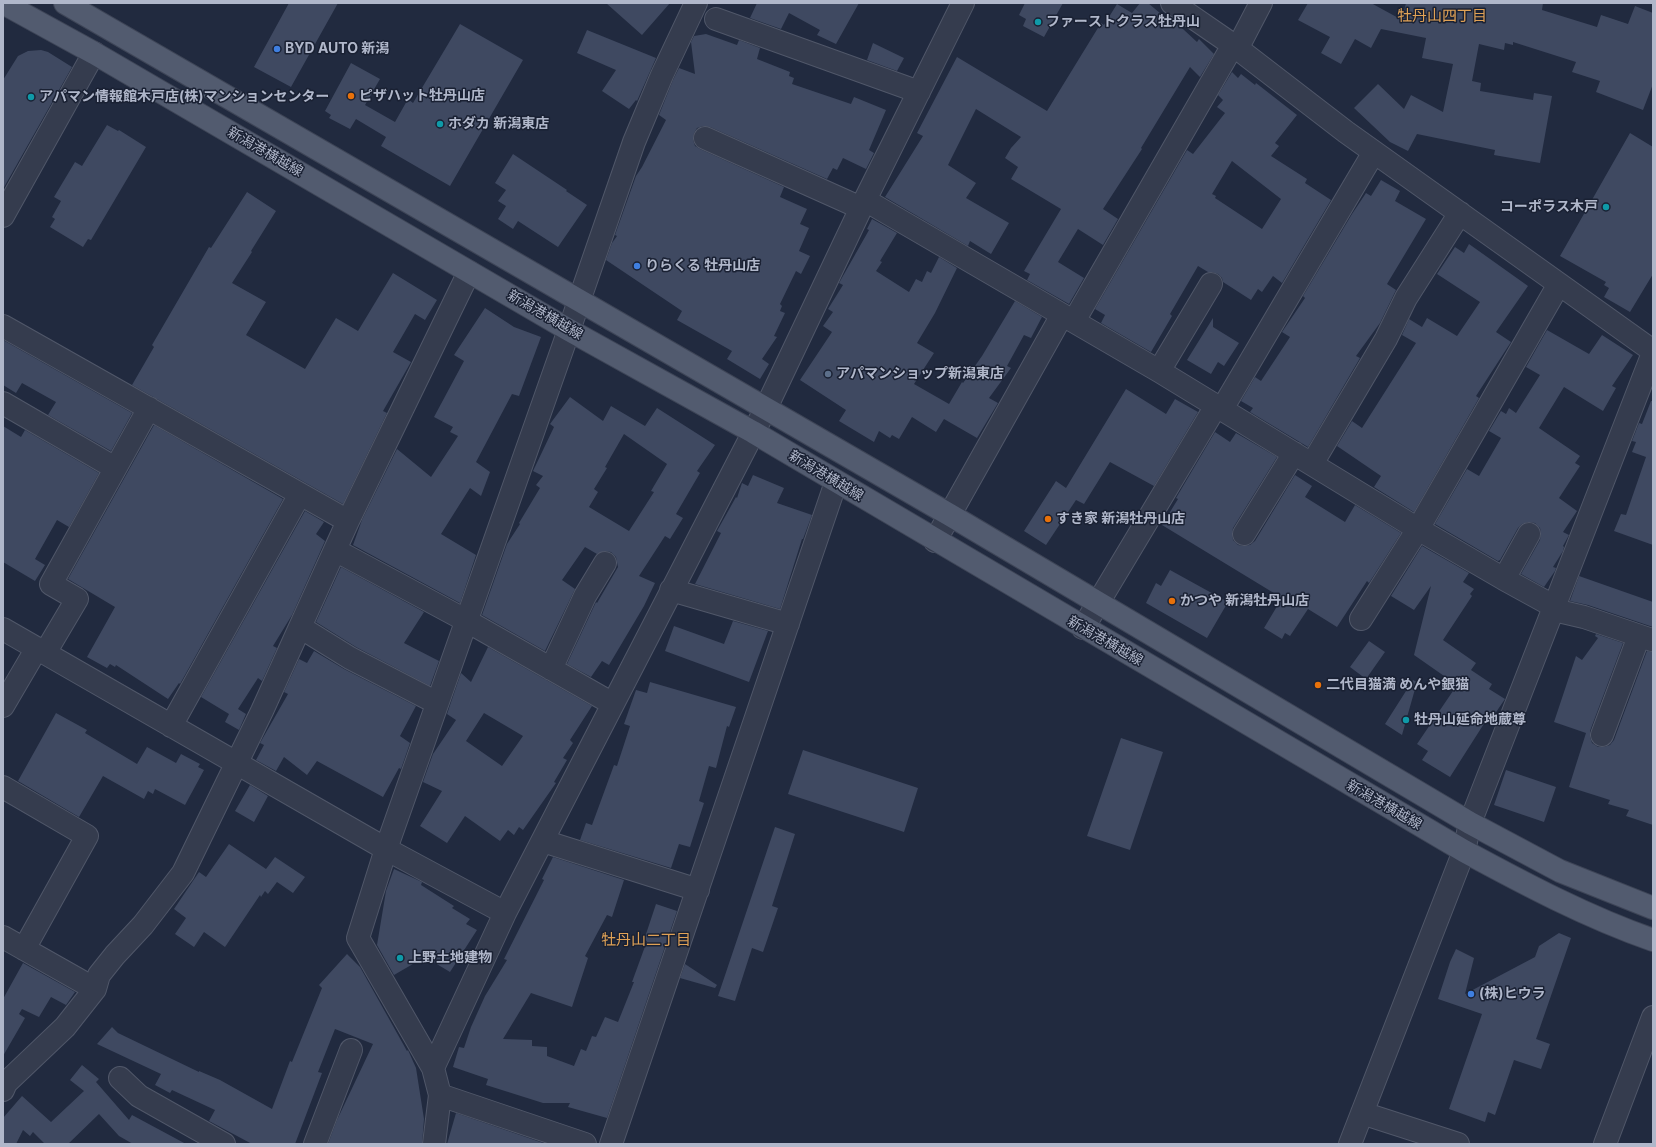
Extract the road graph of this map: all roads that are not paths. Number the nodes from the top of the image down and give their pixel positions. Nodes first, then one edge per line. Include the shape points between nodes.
1 (65, 3) edge
2 (696, 3) edge
3 (963, 3) edge
4 (1172, 3) edge
5 (1261, 3) edge
6 (4, 4) edge
7 (716, 19) dead end
8 (1235, 47) junction
9 (94, 53) junction
10 (919, 92) junction
11 (705, 138) dead end
12 (1374, 152) junction
13 (863, 204) junction
14 (1460, 213) junction
15 (3, 216) edge
16 (469, 272) junction
17 (1211, 284) dead end
18 (1559, 284) junction
19 (579, 300) junction
20 (1068, 318) junction
21 (3, 326) edge
22 (569, 330) junction
23 (1653, 352) edge
24 (1159, 371) junction
25 (3, 403) edge
26 (149, 408) junction
27 (766, 408) junction
28 (1219, 408) junction
29 (753, 432) junction
30 (1294, 453) junction
31 (1312, 464) junction
32 (115, 468) junction
33 (836, 482) junction
34 (300, 494) junction
35 (950, 515) junction
36 (348, 521) junction
37 (1418, 529) junction
38 (1244, 534) dead end
39 (1529, 534) dead end
40 (935, 541) junction
41 (335, 550) junction
42 (605, 562) dead end
43 (1504, 579) junction
44 (671, 590) junction
45 (1098, 603) junction
46 (1554, 608) junction
47 (1361, 619) dead end
48 (467, 621) junction
49 (788, 624) junction
50 (300, 627) junction
51 (1083, 628) junction
52 (3, 629) edge
53 (1646, 638) edge
54 (41, 651) junction
55 (551, 669) junction
56 (437, 703) junction
57 (613, 704) junction
58 (3, 706) edge
59 (171, 726) junction
60 (1602, 735) dead end
61 (237, 764) junction
62 (3, 787) edge
63 (1470, 824) junction
64 (543, 841) junction
65 (386, 849) junction
66 (1464, 851) junction
67 (698, 890) junction
68 (1653, 908) edge
69 (505, 914) junction
70 (3, 937) edge
71 (1653, 940) edge
72 (24, 949) junction
73 (96, 989) junction
74 (1653, 1017) edge
75 (351, 1050) dead end
76 (432, 1068) junction
77 (120, 1078) dead end
78 (3, 1090) edge
79 (440, 1095) junction
80 (1362, 1113) junction
81 (224, 1144) edge
82 (315, 1144) edge
83 (434, 1144) edge
84 (585, 1144) edge
85 (611, 1144) edge
86 (1350, 1144) edge
87 (1458, 1144) edge
88 (1605, 1144) edge

1 - 19 main road, 新潟港横越線
2 - 19 street via 634,142
3 - 10 street
4 - 8 street
5 - 8 street
6 - 9 main road, 新潟港横越線
7 - 10 street
8 - 12 street
8 - 20 street
9 - 15 street
9 - 16 main road, 新潟港横越線
10 - 13 street
11 - 13 street
12 - 14 street
12 - 28 street
13 - 20 street
13 - 27 street
14 - 18 street
14 - 31 street via 1406,298 1386,339
16 - 22 main road, 新潟港横越線
16 - 36 street
17 - 24 street
18 - 23 street
18 - 37 street
19 - 22 street
19 - 27 main road, 新潟港横越線
20 - 24 street
20 - 35 street
21 - 26 street
22 - 29 main road, 新潟港横越線
22 - 48 street
23 - 46 street
24 - 28 street
25 - 32 street
26 - 32 street
26 - 34 street
27 - 29 street
27 - 35 main road, 新潟港横越線
28 - 30 street
28 - 45 street
29 - 33 main road, 新潟港横越線
29 - 44 street
30 - 31 street
30 - 38 street
31 - 37 street
32 - 54 street via 51,584 76,599
33 - 40 main road, 新潟港横越線
33 - 49 street
34 - 36 street
34 - 59 street
35 - 40 street
35 - 45 main road, 新潟港横越線
36 - 41 street
37 - 43 street
37 - 47 street
39 - 43 street
40 - 51 main road, 新潟港横越線
41 - 48 street
41 - 50 street
42 - 55 street via 585,596
43 - 46 street
44 - 49 street
44 - 57 street
45 - 51 street
45 - 63 main road, 新潟港横越線
46 - 53 street
46 - 63 street
48 - 55 street
48 - 56 street
49 - 67 street
50 - 56 street via 350,658
50 - 61 street
51 - 66 main road, 新潟港横越線
52 - 54 street
53 - 60 street
54 - 58 street
54 - 59 street
55 - 57 street
56 - 65 street
57 - 64 street
59 - 61 street
61 - 65 street
61 - 73 street via 183,873 143,925 99,975
62 - 72 street via 87,836
63 - 66 street
63 - 68 main road, 新潟港横越線 via 1560,871
64 - 67 street
64 - 69 street
65 - 69 street
65 - 76 street via 358,938
66 - 71 main road, 新潟港横越線 via 1555,899 1617,928
66 - 80 street
67 - 85 street
69 - 76 street
70 - 72 street
72 - 73 street
73 - 78 street via 65,1026 6,1083
74 - 88 street
75 - 82 street
76 - 79 street
77 - 81 street via 139,1096
79 - 83 street
79 - 84 street
80 - 86 street
80 - 87 street

